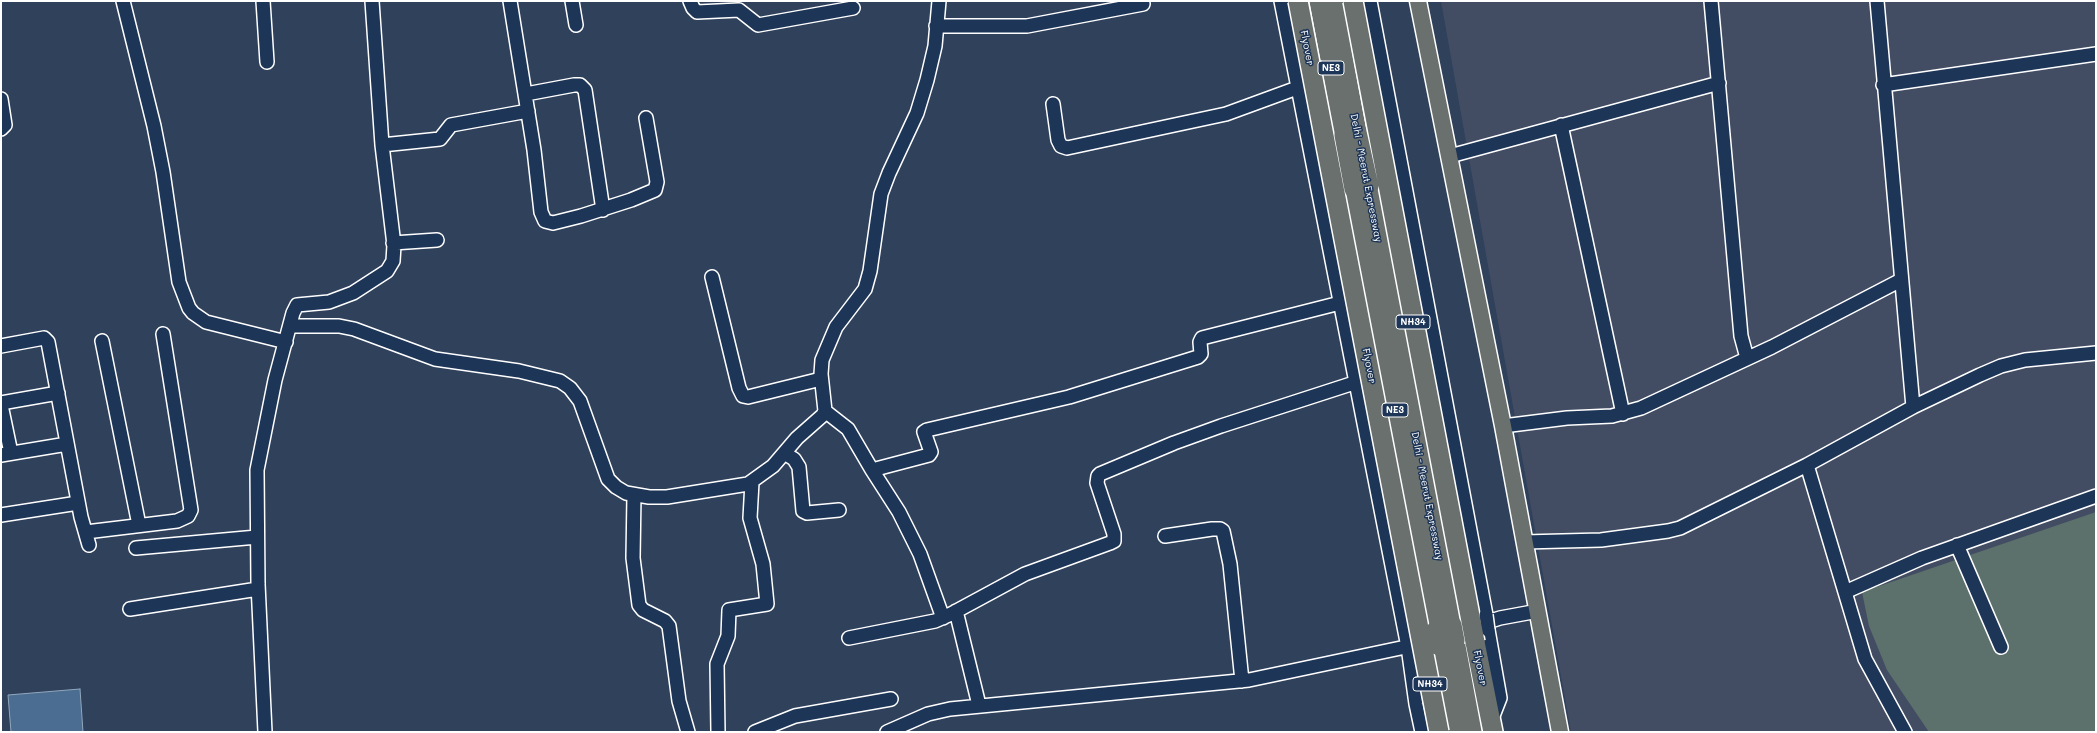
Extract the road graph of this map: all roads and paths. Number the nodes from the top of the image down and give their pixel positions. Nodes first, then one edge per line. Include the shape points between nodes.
1 (123, 1) edge
2 (263, 1) edge
3 (372, 1) edge
4 (510, 1) edge
5 (572, 1) edge
6 (690, 1) edge
7 (938, 1) edge
8 (1280, 1) edge
9 (1298, 1) edge
10 (1319, 1) edge
11 (1333, 1) edge
12 (1367, 1) edge
13 (1418, 1) edge
14 (1711, 1) edge
15 (1876, 1) edge
16 (1143, 4) dead end
17 (853, 8) dead end
18 (576, 25) dead end
19 (936, 26) junction
20 (2096, 54) edge
21 (267, 62) dead end
22 (1718, 83) junction
23 (1883, 85) junction
24 (1297, 88) junction
25 (526, 94) junction
26 (1, 99) edge
27 (1053, 104) dead end
28 (528, 111) junction
29 (646, 118) dead end
30 (1561, 125) junction
31 (1, 129) edge
32 (1351, 134) junction
33 (1396, 138) junction
34 (382, 145) junction
35 (1310, 155) junction
36 (1450, 156) junction
37 (1401, 164) junction
38 (1315, 180) junction
39 (602, 210) junction
40 (437, 240) dead end
41 (393, 243) junction
42 (712, 277) dead end
43 (1901, 280) junction
44 (1340, 303) junction
45 (290, 326) junction
46 (163, 334) dead end
47 (102, 341) dead end
48 (286, 342) junction
49 (1, 346) edge
50 (2096, 353) edge
51 (1747, 358) junction
52 (821, 379) junction
53 (1354, 383) junction
54 (58, 393) junction
55 (1, 404) edge
56 (1913, 407) junction
57 (825, 411) junction
58 (1623, 414) junction
59 (1504, 426) junction
60 (67, 444) junction
61 (784, 453) junction
62 (6, 454) edge
63 (1807, 465) junction
64 (872, 470) junction
65 (752, 482) junction
66 (634, 495) junction
67 (2096, 496) edge
68 (78, 503) junction
69 (839, 510) dead end
70 (1, 515) edge
71 (139, 526) junction
72 (1165, 536) dead end
73 (257, 537) junction
74 (1524, 542) junction
75 (1957, 545) junction
76 (136, 548) dead end
77 (258, 589) junction
78 (1845, 592) junction
79 (130, 609) dead end
80 (956, 611) junction
81 (1538, 611) junction
82 (943, 618) junction
83 (1445, 635) junction
84 (1482, 636) junction
85 (849, 638) dead end
86 (1408, 647) junction
87 (2001, 647) dead end
88 (1242, 681) junction
89 (891, 699) dead end
90 (979, 705) junction
91 (1492, 727) edge
92 (265, 732) edge
93 (688, 732) edge
94 (718, 732) edge
95 (755, 732) edge
96 (888, 732) edge
97 (1422, 732) edge
98 (1439, 732) edge
99 (1455, 732) edge
100 (1472, 732) edge
101 (1560, 732) edge
102 (1905, 732) edge

1 - 48 street via 154,126 179,282 189,308 206,322
2 - 21 street
3 - 34 street
4 - 25 street
5 - 18 street
6 - 17 street via 697,12 739,10 758,25
7 - 19 street
8 - 24 street
9 - 98 highway, Flyover / NH34, bridge
10 - 32 highway, Delhi - Meerut Expressway / NE3
11 - 32 highway, Delhi - Meerut Expressway / NE3
12 - 33 street
12 - 84 highway, Flyover / NH34, bridge
13 - 36 main road
14 - 22 street
15 - 23 street
16 - 19 street via 1027,26
19 - 52 street via 935,46 917,114 881,194 870,271 865,288 841,319 830,339 822,360
20 - 23 street
22 - 30 street
22 - 51 street via 1741,336
23 - 43 street
24 - 27 street via 1226,114 1067,148 1061,146 1058,140
24 - 35 street
25 - 28 street
25 - 39 street via 574,85 580,85 585,90
26 - 31 street via 5,125
28 - 34 street via 451,125 440,139
28 - 39 street via 541,212 545,221 553,222
29 - 39 street via 657,186 648,194
30 - 36 street
30 - 58 street
32 - 83 highway, Delhi - Meerut Expressway / NE3, bridge
33 - 35 street
33 - 37 street
34 - 41 street
35 - 38 street
36 - 59 main road
37 - 38 street
37 - 84 street, bridge via 1486,615
38 - 44 street
40 - 41 street
41 - 45 street via 393,261 387,271 342,298 297,305
42 - 52 street via 742,396 748,397
43 - 51 street
43 - 56 street
44 - 53 street
44 - 64 street via 1202,338 1201,354 1198,357 1069,397 926,430 924,432 931,452 929,455
45 - 48 street
45 - 66 street via 343,327 435,359 519,371 560,380 580,401 608,479 616,487
46 - 71 street via 191,510 188,516 177,521
47 - 71 street
48 - 73 street via 258,462
49 - 54 street via 41,338 46,340
50 - 56 street via 2025,360 2001,366
51 - 58 street via 1655,402
52 - 57 street
53 - 80 street via 1221,426 1100,474 1097,483 1114,541 1025,574
53 - 86 street
54 - 55 street
54 - 60 street
55 - 62 street
56 - 63 street
57 - 61 street via 821,419 797,438
57 - 64 street via 848,429
58 - 59 street
59 - 74 main road
60 - 62 street
60 - 68 street
61 - 65 street via 773,466
61 - 69 street via 794,459 798,467 803,511 808,513
63 - 74 street via 1680,528 1601,540
63 - 78 street
64 - 82 street via 916,544
65 - 66 street via 674,496
65 - 94 street via 750,518 763,564 767,604 729,610 728,636 717,664
66 - 93 street via 633,558 639,605 669,626 680,701
67 - 75 street
68 - 70 street
68 - 71 street via 88,538
72 - 88 street via 1220,528 1225,534
73 - 76 street
73 - 77 street
74 - 81 main road
75 - 78 street
75 - 87 street
77 - 79 street
77 - 92 street
78 - 102 street via 1865,659
80 - 82 street
80 - 90 street
81 - 86 street via 1500,618
81 - 101 main road
82 - 85 street via 913,627
83 - 99 highway, Delhi - Meerut Expressway / NE3
83 - 100 highway, Delhi - Meerut Expressway / NE3
84 - 91 highway, Flyover / NH34
86 - 88 street
86 - 97 street
88 - 90 street
89 - 95 street via 795,716
90 - 96 street via 938,711

